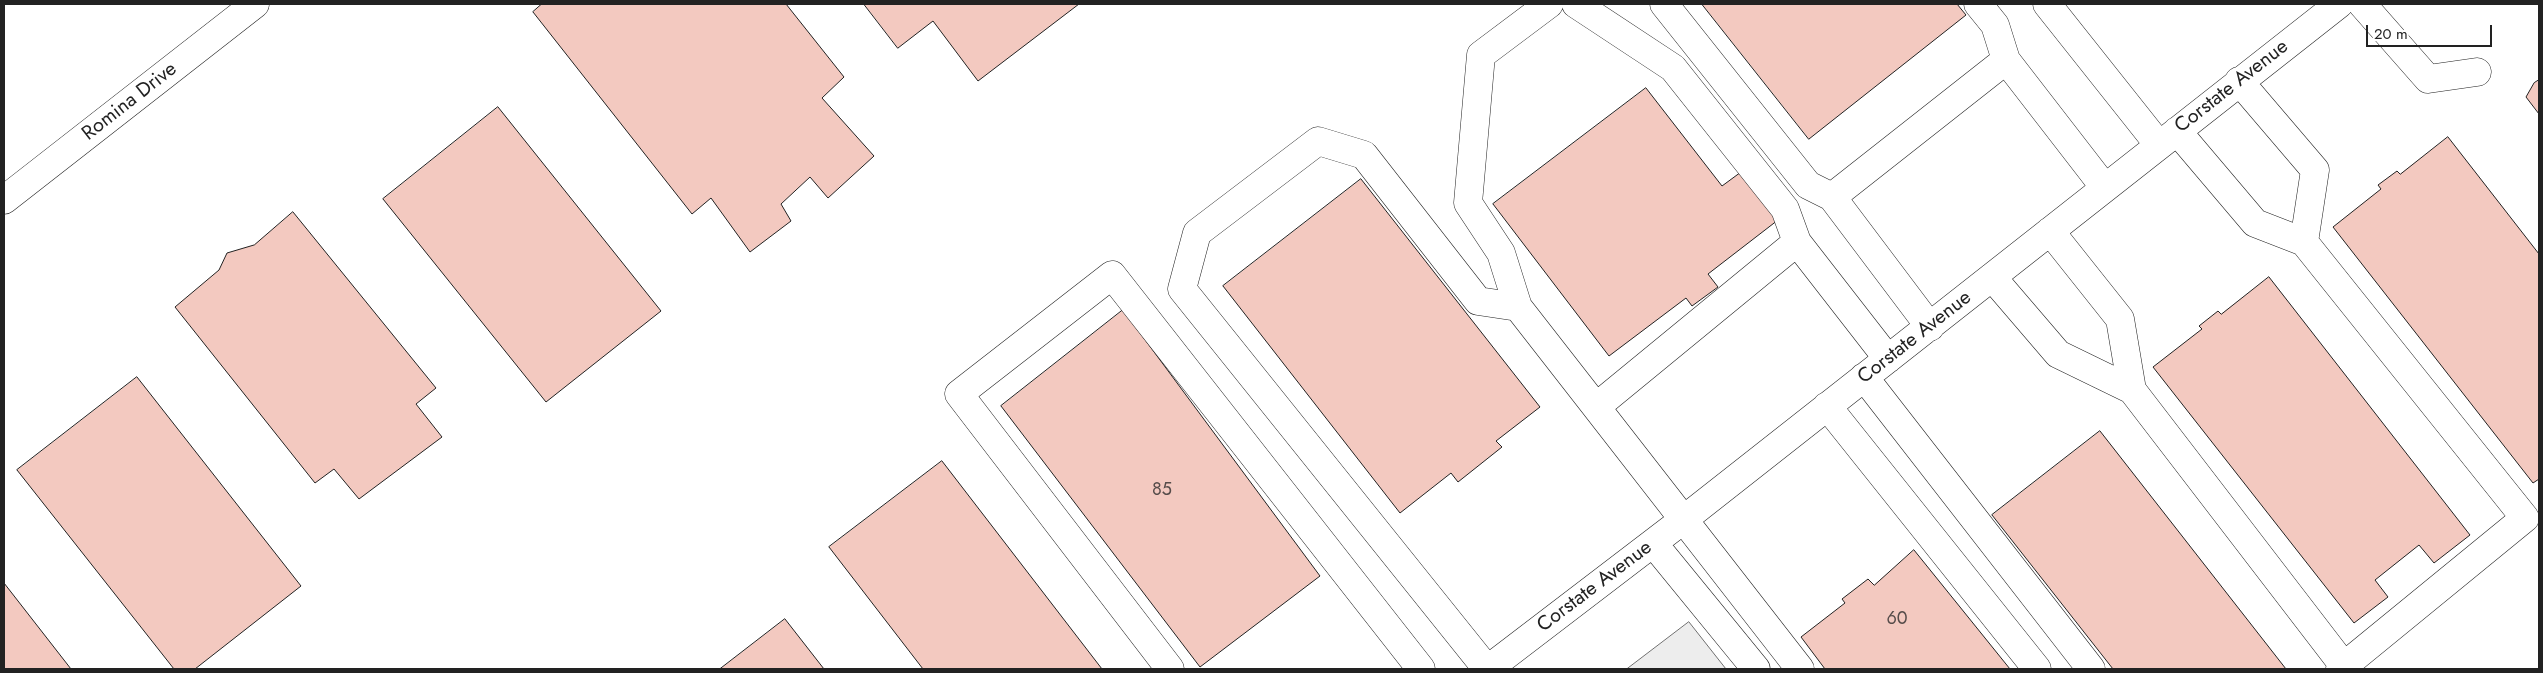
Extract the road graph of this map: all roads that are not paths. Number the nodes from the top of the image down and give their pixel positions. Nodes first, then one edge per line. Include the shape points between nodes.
1 (255, 4) edge
2 (1549, 4) edge
3 (1576, 4) edge
4 (1664, 4) edge
5 (1978, 4) edge
6 (2047, 4) edge
7 (2362, 4) edge
8 (2331, 6) edge
9 (2006, 60) junction
10 (2477, 72) dead end
11 (2239, 81) junction
12 (2168, 138) junction
13 (2105, 188) junction
14 (1832, 197) junction
15 (4, 200) edge
16 (2050, 231) junction
17 (1797, 242) junction
18 (2304, 242) junction
19 (1992, 277) junction
20 (1518, 306) junction
21 (1930, 327) junction
22 (1888, 359) junction
23 (1864, 378) junction
24 (2132, 390) junction
25 (1827, 406) junction
26 (1596, 407) junction
27 (2532, 515) edge
28 (1683, 520) junction
29 (1652, 543) junction
30 (1497, 666) edge
31 (2342, 667) edge
32 (1170, 669) edge
33 (1421, 669) edge
34 (1756, 669) edge
35 (1800, 669) edge
36 (2037, 669) edge
37 (2091, 669) edge

1 - 15 street, Romina Drive
2 - 20 street via 1481,55 1468,203 1500,253
3 - 17 street via 1673,68 1785,209
4 - 14 street via 1808,185
5 - 9 street via 1994,25
6 - 12 street
7 - 10 street via 2428,79
8 - 11 street, Corstate Avenue
9 - 13 street
9 - 14 street
11 - 12 street, Corstate Avenue
11 - 18 street via 2315,170
12 - 13 street, Corstate Avenue
12 - 18 street via 2255,223
13 - 16 street, Corstate Avenue
14 - 21 street
16 - 19 street, Corstate Avenue
16 - 24 street via 2120,319
17 - 22 street
17 - 26 street
18 - 27 street
19 - 21 street, Corstate Avenue
19 - 24 street via 2058,354
20 - 26 street
20 - 30 street via 1478,301 1364,155 1318,141 1197,232 1182,289
21 - 22 street, Corstate Avenue
22 - 23 street, Corstate Avenue
23 - 25 street, Corstate Avenue
23 - 37 street
24 - 31 street
25 - 28 street, Corstate Avenue
25 - 36 street
26 - 28 street
27 - 31 street
28 - 29 street, Corstate Avenue
28 - 35 street
29 - 30 street, Corstate Avenue
29 - 34 street
32 - 33 street via 959,394 1112,275

